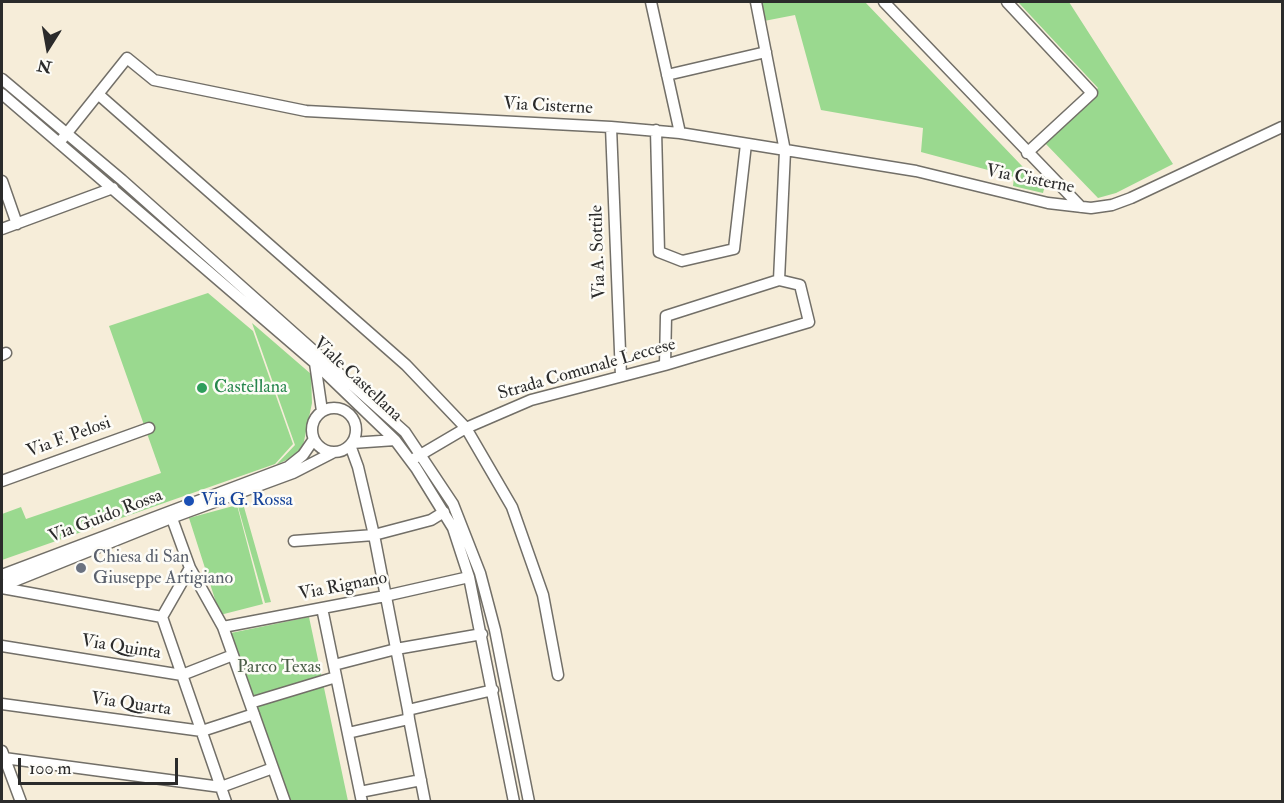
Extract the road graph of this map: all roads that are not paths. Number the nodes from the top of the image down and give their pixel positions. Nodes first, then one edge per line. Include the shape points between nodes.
1 (651, 2) edge
2 (756, 2) edge
3 (884, 2) edge
4 (1007, 2) edge
5 (766, 52) junction
6 (666, 75) junction
7 (2, 79) edge
8 (98, 93) junction
9 (2, 94) edge
10 (611, 127) junction
11 (1282, 127) edge
12 (656, 130) junction
13 (67, 133) junction
14 (680, 133) junction
15 (59, 143) junction
16 (746, 144) junction
17 (785, 151) junction
18 (1028, 153) junction
19 (122, 180) junction
20 (2, 181) edge
21 (111, 190) junction
22 (1081, 207) junction
23 (17, 224) junction
24 (2, 229) edge
25 (779, 280) junction
26 (315, 363) junction
27 (665, 365) junction
28 (621, 376) junction
29 (368, 404) junction
30 (322, 411) junction
31 (350, 415) junction
32 (149, 428) dead end
33 (466, 428) junction
34 (314, 439) junction
35 (395, 440) junction
36 (351, 444) junction
37 (334, 452) junction
38 (420, 455) junction
39 (410, 462) junction
40 (2, 481) edge
41 (444, 512) junction
42 (170, 514) junction
43 (374, 535) junction
44 (294, 541) dead end
45 (189, 568) junction
46 (2, 574) edge
47 (469, 577) junction
48 (2, 587) edge
49 (386, 596) junction
50 (322, 608) junction
51 (162, 617) junction
52 (223, 627) junction
53 (482, 634) junction
54 (2, 646) edge
55 (396, 649) junction
56 (233, 655) junction
57 (334, 665) junction
58 (182, 675) junction
59 (558, 675) dead end
60 (336, 677) junction
61 (493, 690) junction
62 (2, 704) edge
63 (252, 708) junction
64 (408, 714) junction
65 (202, 731) junction
66 (348, 733) junction
67 (3, 754) edge
68 (273, 768) junction
69 (420, 780) junction
70 (220, 787) junction
71 (359, 798) edge
72 (21, 801) edge
73 (225, 801) edge
74 (285, 801) edge
75 (424, 801) edge
76 (514, 801) edge
77 (529, 801) edge

1 - 6 street
2 - 5 street
3 - 18 street
4 - 18 street via 1092,93
5 - 6 street
5 - 17 street
6 - 14 street
7 - 13 street
8 - 10 street, Via Cisterne via 127,58 154,80 306,111
8 - 13 street, Via Cisterne
8 - 33 street via 405,365
9 - 15 street, Viale Castellana
10 - 12 street, Via Cisterne
10 - 28 street, Via A. Sottile
11 - 22 street, Via Cisterne via 1112,206
12 - 14 street, Via Cisterne
12 - 16 street via 659,252 682,261 734,249
13 - 15 street, Via Cisterne
13 - 19 street
14 - 16 street, Via Cisterne
15 - 21 street, Viale Castellana
16 - 17 street, Via Cisterne
17 - 22 street, Via Cisterne via 916,171
17 - 25 street
18 - 22 street
19 - 21 street
19 - 29 street
20 - 23 street
21 - 23 street
21 - 26 street, Viale Castellana
23 - 24 street
25 - 27 street via 666,316
25 - 27 street, Strada Comunale Leccese via 800,285 809,322
26 - 29 street, Viale Castellana
26 - 30 street
27 - 28 street, Strada Comunale Leccese
28 - 33 street, Strada Comunale Leccese via 531,400
29 - 31 street
29 - 35 street, Viale Castellana
29 - 38 street via 405,432
30 - 31 street via 334,408
30 - 34 street via 312,427
31 - 36 street via 356,432
32 - 40 street, Via F. Pelosi
33 - 38 street, Strada Comunale Leccese
33 - 59 street via 512,507 543,595
34 - 37 street via 322,448
34 - 42 street, Via Guido Rossa via 288,467
35 - 36 street
35 - 39 street, Viale Castellana
36 - 37 street
36 - 43 street
37 - 42 street via 293,473
38 - 39 street, Strada Comunale Leccese
38 - 77 street via 453,504 480,573
39 - 41 street, Viale Castellana
41 - 43 street via 430,520
41 - 47 street, Viale Castellana
42 - 45 street
42 - 46 street, Via Guido Rossa
42 - 48 street
43 - 44 street
43 - 49 street
45 - 51 street
45 - 52 street
47 - 49 street, Via Rignano
47 - 53 street, Viale Castellana
48 - 51 street
49 - 50 street, Via Rignano
49 - 55 street
50 - 52 street, Via Rignano
50 - 57 street
51 - 58 street
52 - 56 street
53 - 55 street
53 - 61 street, Viale Castellana
54 - 58 street, Via Quinta
55 - 57 street
55 - 64 street
56 - 58 street, Via Quinta
56 - 63 street
57 - 60 street
58 - 65 street
60 - 63 street, Via Quarta
60 - 66 street
61 - 64 street
61 - 76 street, Viale Castellana
62 - 65 street, Via Quarta
63 - 65 street, Via Quarta
63 - 68 street
64 - 66 street
64 - 69 street
65 - 70 street
66 - 71 street
67 - 70 street
67 - 72 street
68 - 70 street
68 - 74 street
69 - 71 street
69 - 75 street
70 - 73 street

